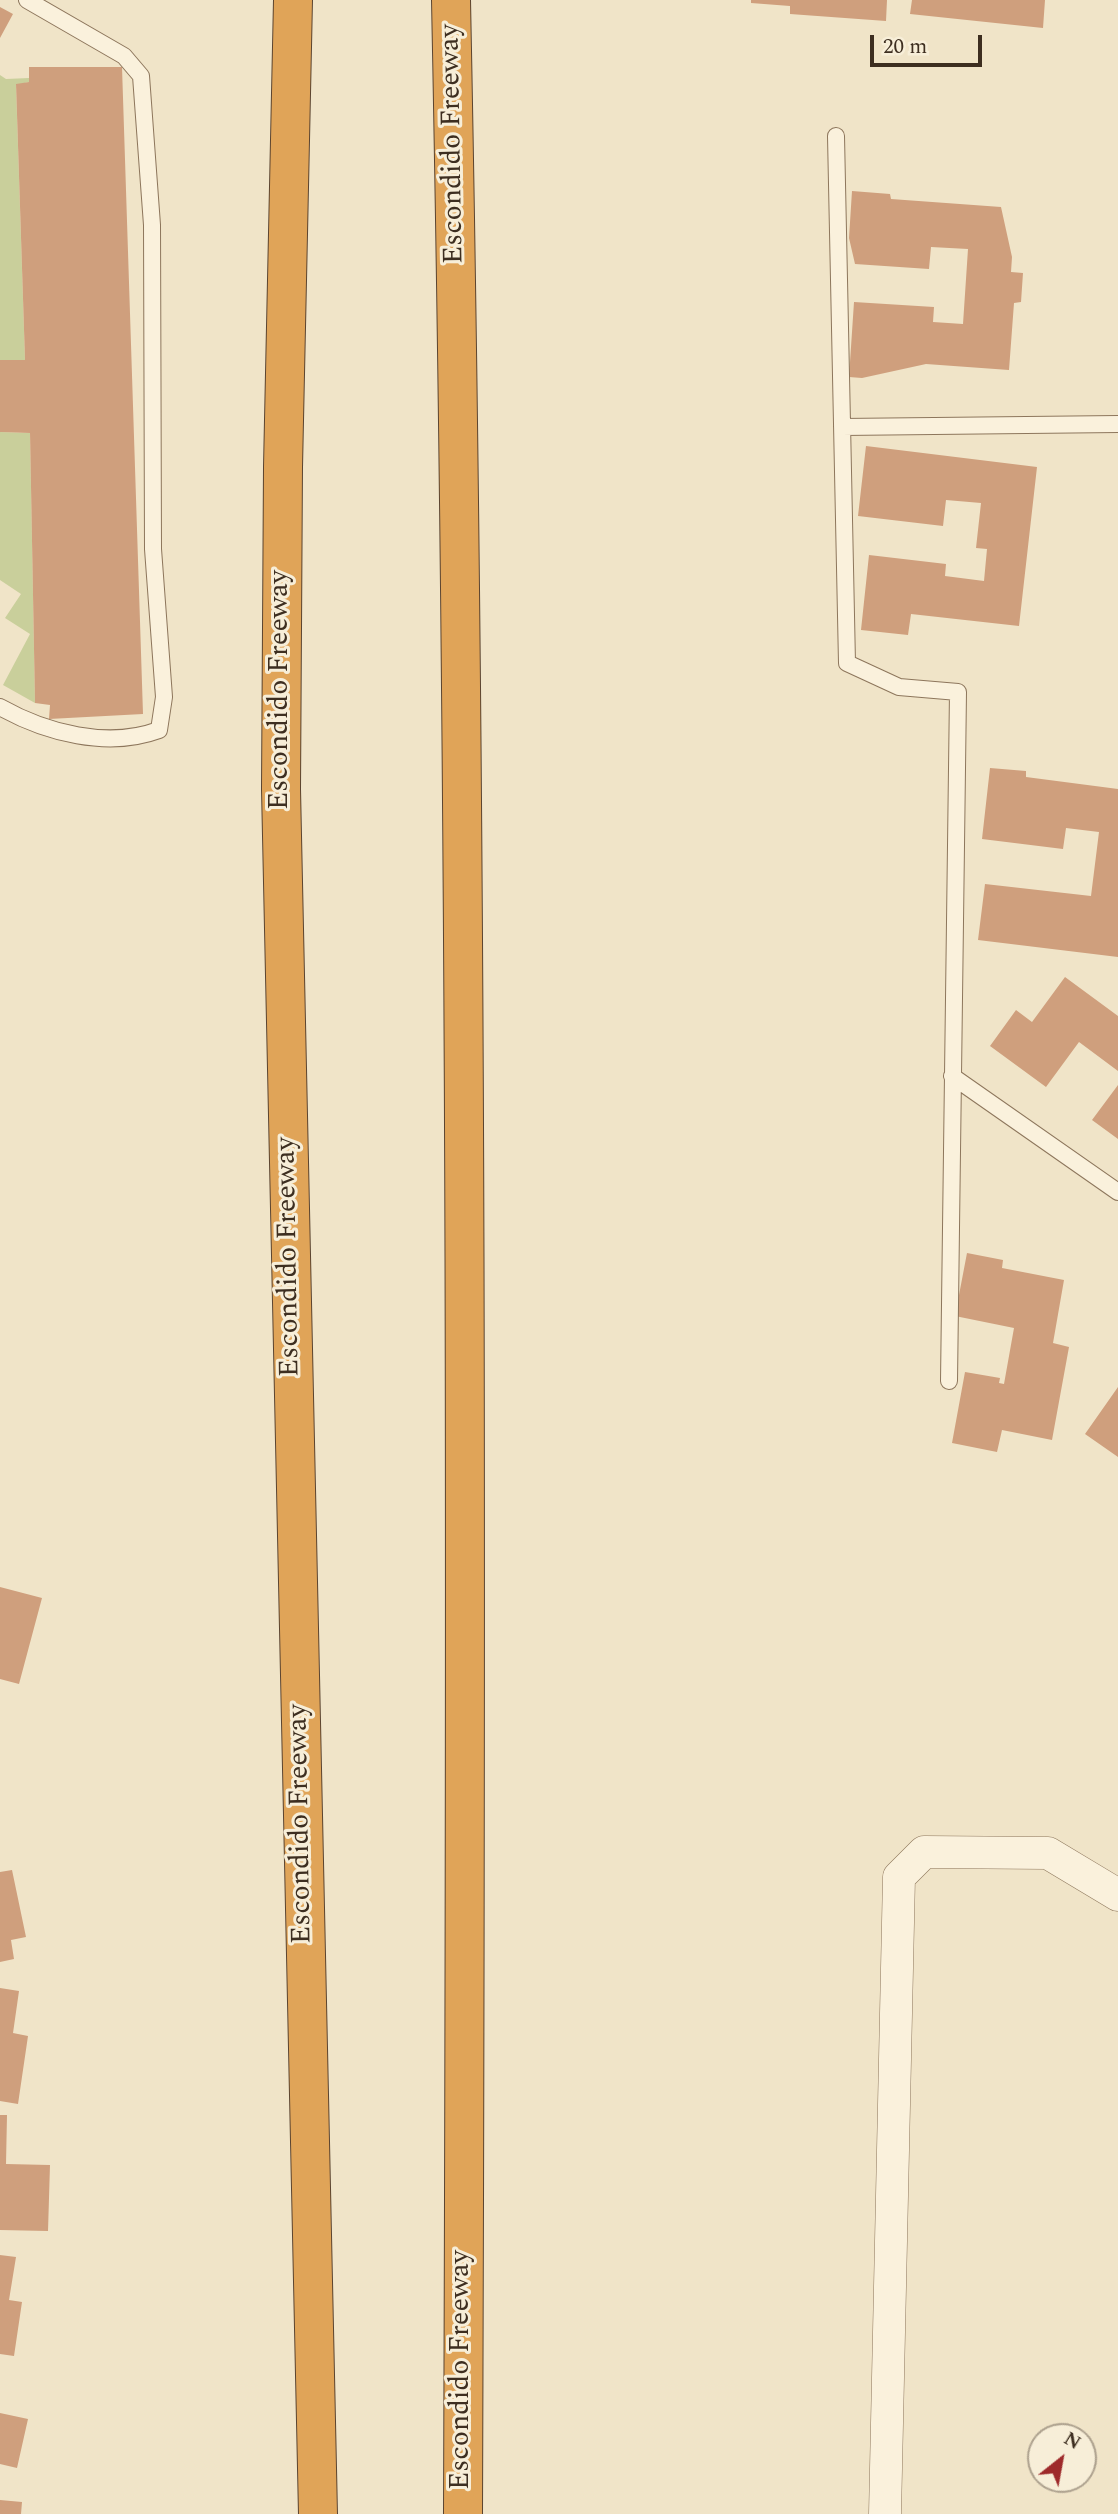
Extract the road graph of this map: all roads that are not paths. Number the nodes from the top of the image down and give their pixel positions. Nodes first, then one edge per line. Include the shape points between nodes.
1 (27, 0) edge
2 (293, 0) edge
3 (451, 0) edge
4 (836, 136) dead end
5 (1118, 424) edge
6 (842, 426) junction
7 (0, 707) edge
8 (951, 1076) junction
9 (1118, 1192) edge
10 (949, 1381) dead end
11 (1118, 1895) edge
12 (318, 2514) edge
13 (463, 2514) edge
14 (885, 2514) edge

1 - 7 lane via 124,56 141,76 152,225 153,549 164,697 159,730 136,738 91,737 30,724
2 - 12 highway, Escondido Freeway via 281,789
3 - 13 highway, Escondido Freeway via 460,457
4 - 6 lane
5 - 6 lane
6 - 8 lane via 847,663 899,687 958,692
8 - 9 lane
8 - 10 lane
11 - 14 street via 1048,1853 924,1852 899,1877

